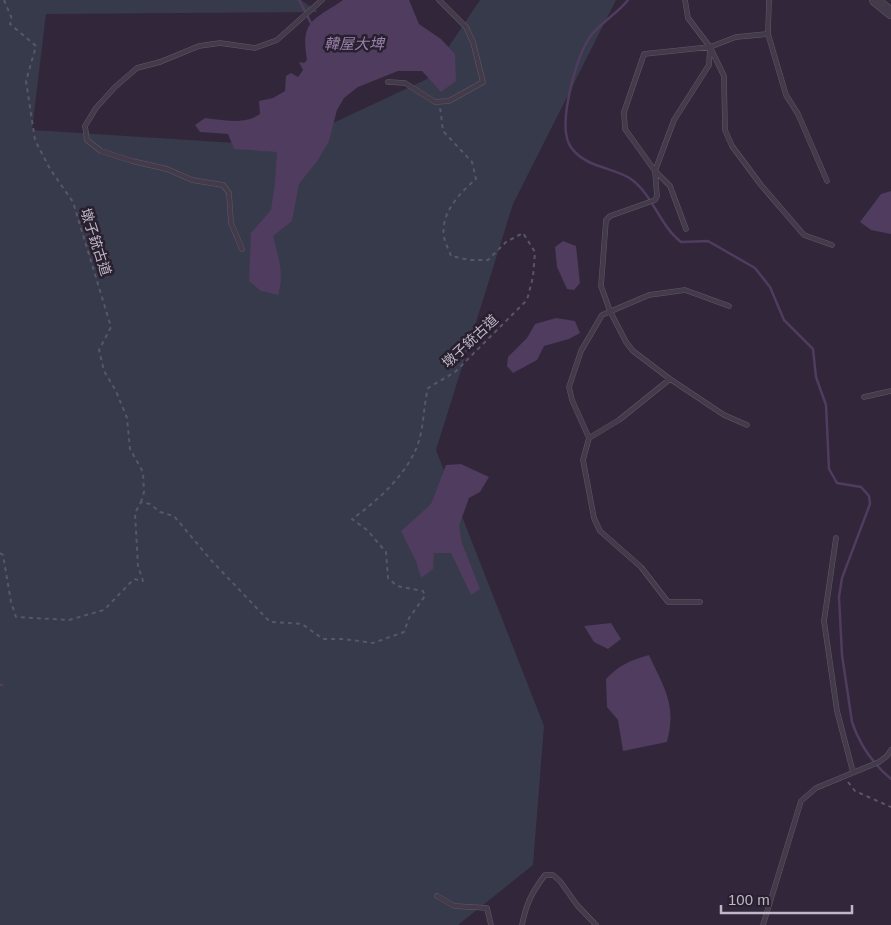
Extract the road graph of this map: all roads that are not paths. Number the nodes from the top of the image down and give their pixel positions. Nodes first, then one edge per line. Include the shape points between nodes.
1 (322, 0) edge
2 (439, 0) edge
3 (685, 0) edge
4 (770, 0) edge
5 (875, 0) edge
6 (891, 14) edge
7 (768, 34) junction
8 (710, 47) junction
9 (388, 82) dead end
10 (655, 172) junction
11 (827, 181) dead end
12 (686, 229) dead end
13 (832, 245) dead end
14 (242, 248) dead end
15 (729, 306) dead end
16 (610, 311) junction
17 (670, 380) junction
18 (891, 391) edge
19 (864, 397) dead end
20 (747, 425) dead end
21 (589, 438) junction
22 (836, 538) dead end
23 (700, 602) dead end
24 (891, 750) edge
25 (887, 756) junction
26 (891, 762) edge
27 (853, 772) junction
28 (437, 896) dead end
29 (491, 925) edge
30 (522, 925) edge
31 (596, 925) edge
32 (763, 925) edge

1 - 14 lane via 277,40 255,48 220,43 199,46 137,68 109,94 85,126 87,140 102,150 167,169 192,180 223,185 229,193 231,223
2 - 9 lane via 466,27 483,82 449,101 440,102 405,83
3 - 8 lane via 688,18
4 - 7 lane
5 - 6 street
7 - 8 lane via 736,37
7 - 11 lane via 786,95 798,114
8 - 10 lane via 709,65 674,120
8 - 10 lane via 644,54 624,112 625,129
8 - 13 lane via 724,76 725,130 732,146 804,235
10 - 12 lane via 670,186
10 - 16 lane via 657,196 653,202 606,220 601,286
15 - 16 lane via 685,290 649,295
16 - 17 lane via 633,351
16 - 21 lane via 602,316 581,351 569,387
17 - 20 lane via 724,415
17 - 21 lane via 619,420
18 - 19 lane
21 - 23 lane via 583,460 594,518 600,532 641,566 668,602
22 - 27 lane via 824,621 837,711
24 - 25 lane
25 - 26 lane
25 - 27 lane
27 - 32 lane via 816,788 801,801
28 - 29 lane via 454,906 487,908
30 - 31 lane via 531,893 545,875 553,875

